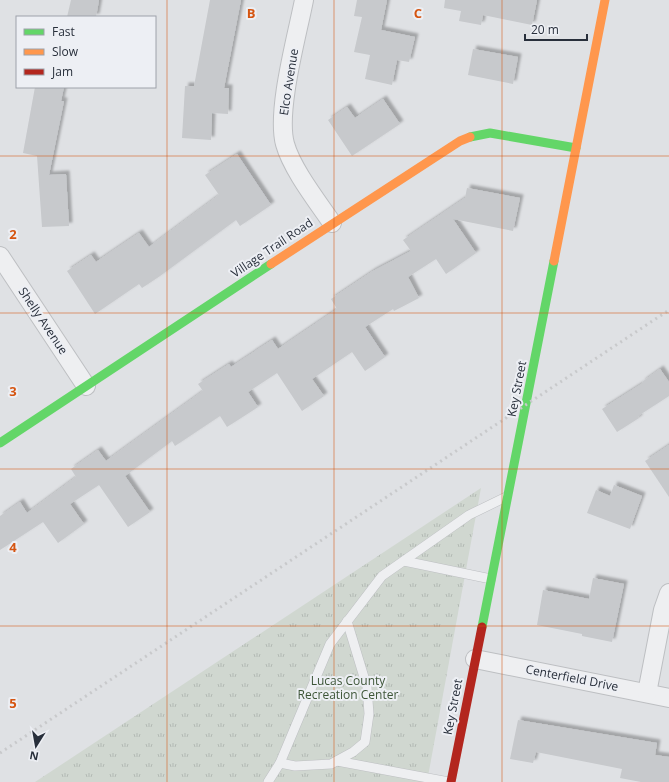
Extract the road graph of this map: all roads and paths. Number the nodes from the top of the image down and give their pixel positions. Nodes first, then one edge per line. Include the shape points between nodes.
1 (304, 0) edge
2 (605, 0) edge
3 (576, 148) junction
4 (332, 222) junction
5 (0, 256) edge
6 (86, 386) junction
7 (0, 443) edge
8 (507, 496) junction
9 (404, 561) junction
10 (491, 579) junction
11 (669, 593) edge
12 (347, 621) junction
13 (475, 659) junction
14 (646, 693) junction
15 (669, 698) edge
16 (337, 761) junction
17 (280, 763) junction
18 (268, 782) edge
19 (450, 782) edge

1 - 4 street, Elco Avenue via 284,105 283,134 292,161
2 - 3 street, Key Street
3 - 4 street, Village Trail Road via 490,133 478,134 460,141
3 - 8 street, Key Street
4 - 6 street, Village Trail Road
5 - 6 street, Shelly Avenue
6 - 7 street, Village Trail Road
8 - 9 lane via 469,515
8 - 10 street, Key Street
9 - 10 lane
9 - 12 lane via 382,576
10 - 13 street, Key Street
11 - 14 street
12 - 16 lane via 367,687 369,714 365,742
12 - 17 lane via 330,644
13 - 14 street, Centerfield Drive
13 - 19 street, Key Street
14 - 15 street, Centerfield Drive
16 - 17 lane via 331,764 295,766
16 - 19 lane
17 - 18 lane

